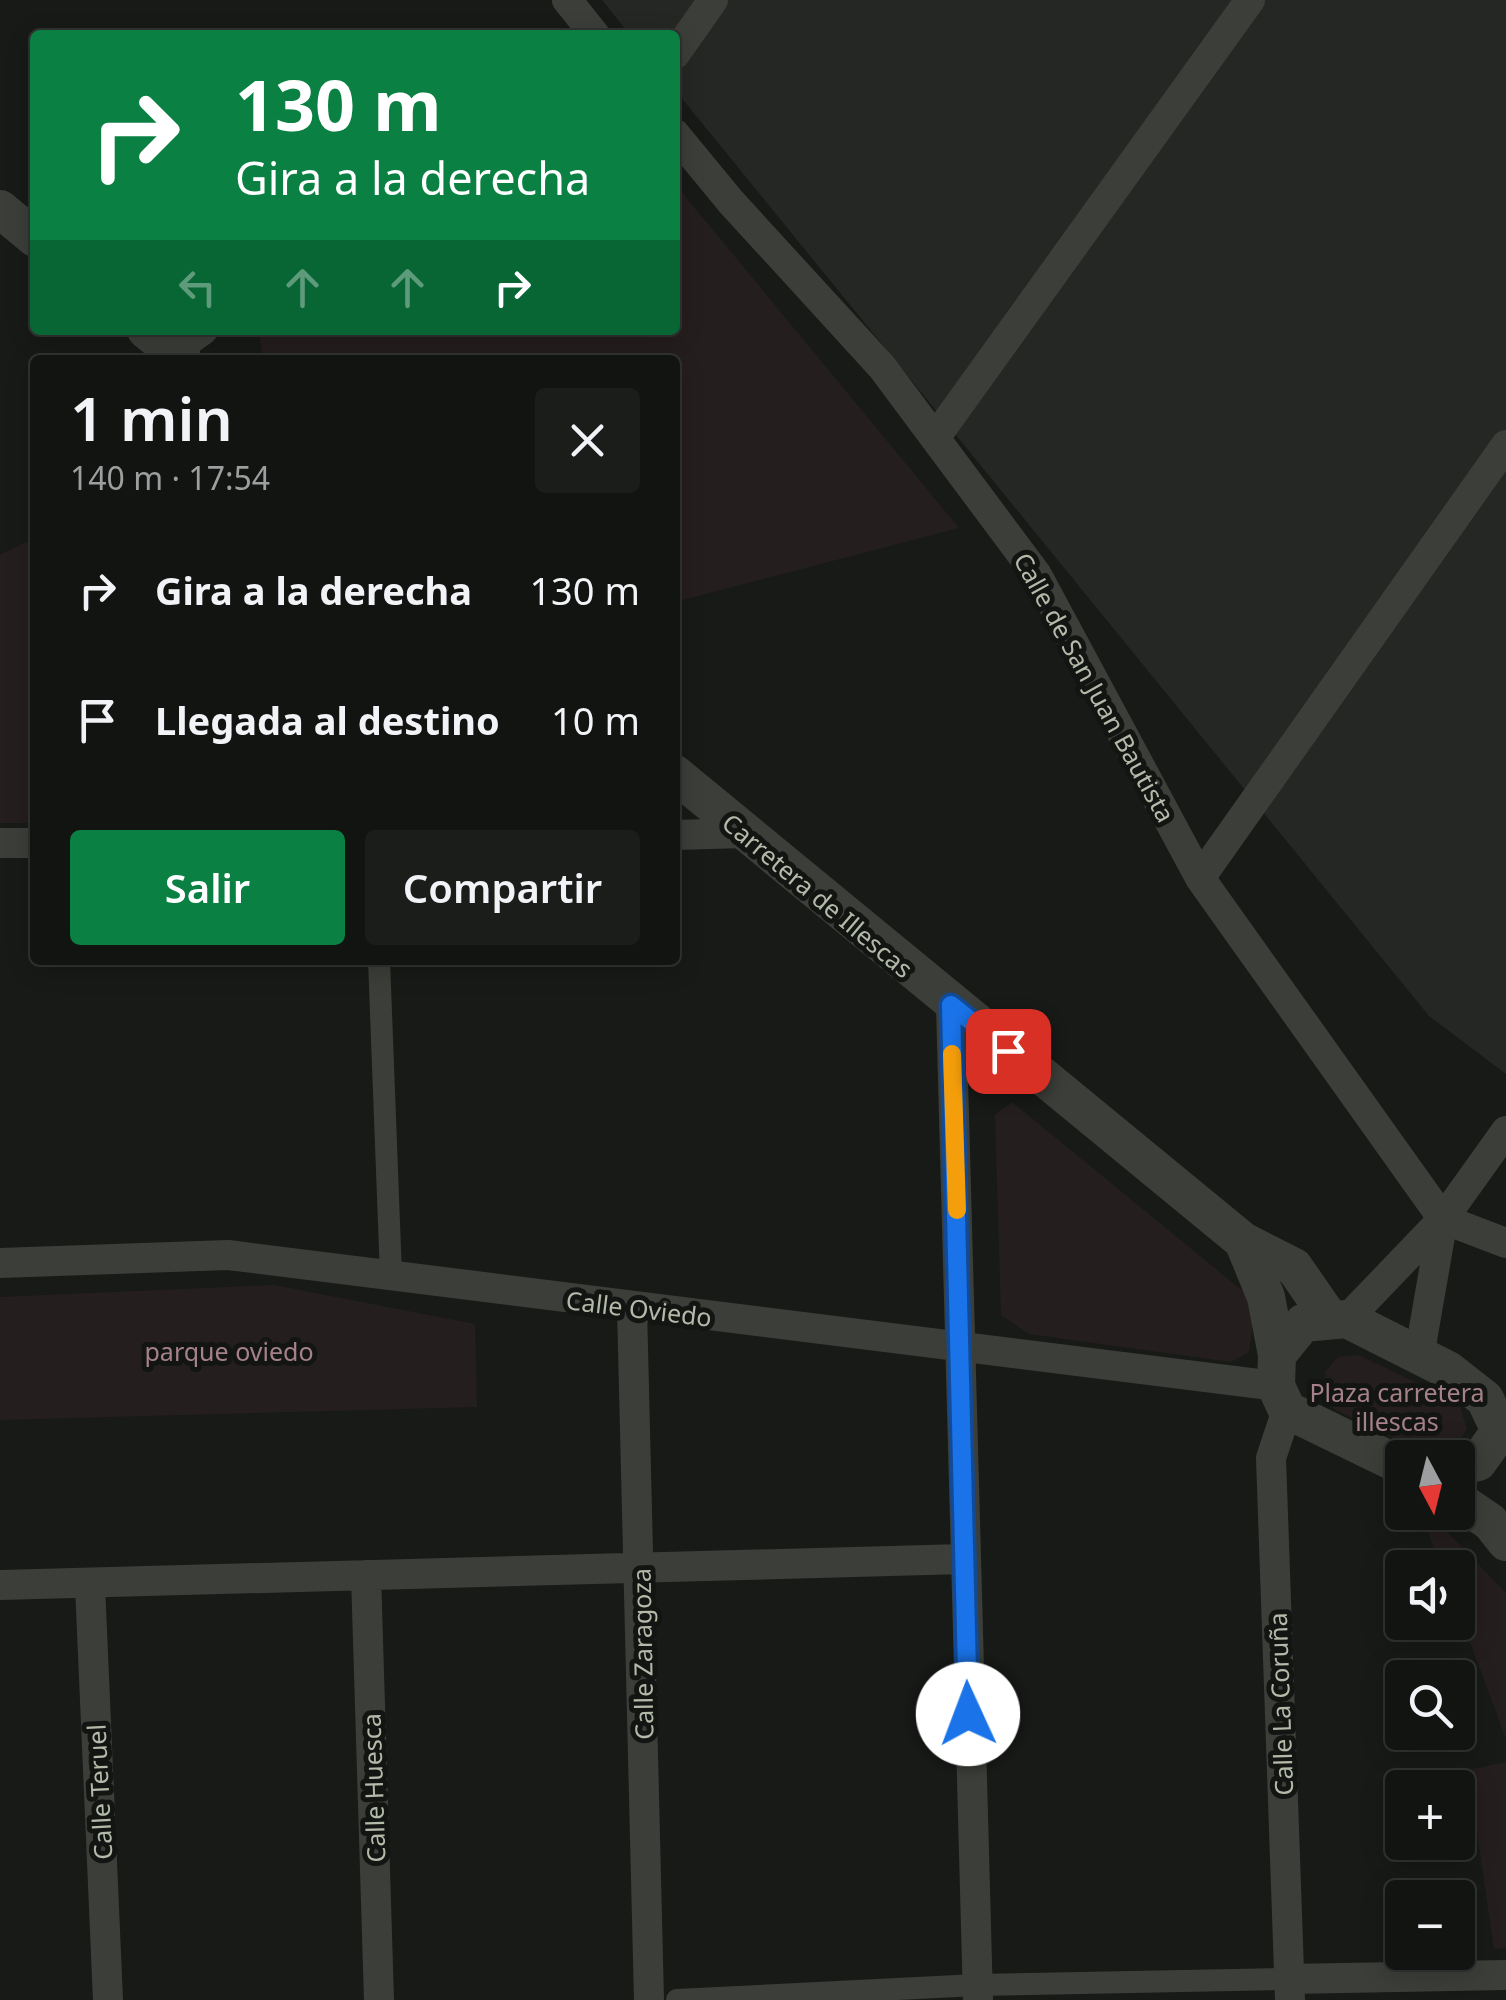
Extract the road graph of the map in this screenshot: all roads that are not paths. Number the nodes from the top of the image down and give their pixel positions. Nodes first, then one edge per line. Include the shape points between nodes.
1 (567, 0) edge
2 (714, 0) edge
3 (1250, 0) edge
4 (591, 30) edge
5 (680, 47) edge
6 (680, 140) edge
7 (0, 209) edge
8 (30, 234) edge
9 (192, 335) edge
10 (167, 347) edge
11 (936, 438) junction
12 (1506, 445) edge
13 (680, 778) edge
14 (744, 834) junction
15 (680, 835) edge
16 (0, 843) edge
17 (30, 843) edge
18 (1200, 878) junction
19 (379, 965) edge
20 (951, 1005) junction
21 (1506, 1130) edge
22 (1443, 1219) junction
23 (1243, 1241) junction
24 (1506, 1243) edge
25 (0, 1262) edge
26 (392, 1276) junction
27 (632, 1308) junction
28 (1339, 1319) junction
29 (961, 1349) junction
30 (1419, 1357) junction
31 (1280, 1384) junction
32 (1499, 1421) edge
33 (1385, 1455) edge
34 (1475, 1463) edge
35 (1475, 1512) edge
36 (1506, 1542) edge
37 (963, 1558) junction
38 (640, 1567) junction
39 (366, 1575) junction
40 (0, 1585) edge
41 (90, 1585) junction
42 (1506, 1975) edge
43 (1290, 1990) edge
44 (978, 1992) edge
45 (108, 2000) edge
46 (379, 2000) edge
47 (650, 2000) edge
48 (677, 2000) edge

1 - 4 street
2 - 5 street
3 - 11 street
6 - 11 street, Calle de San Juan Bautista via 882,367
7 - 8 street
9 - 10 street
11 - 18 street, Calle de San Juan Bautista via 1037,575
12 - 18 street
13 - 14 street, Carretera de Illescas
14 - 15 street
14 - 20 street, Carretera de Illescas
16 - 17 street
18 - 22 street, Calle de San Juan Bautista
19 - 26 street
20 - 23 street, Carretera de Illescas
20 - 29 street
21 - 22 street
22 - 24 street
22 - 28 street
22 - 30 street
23 - 28 street, Carretera de Illescas via 1294,1267
23 - 31 street, Carretera de Illescas via 1266,1297
25 - 26 street, Calle Oviedo via 228,1255
26 - 27 street, Calle Oviedo
27 - 29 street, Calle Oviedo
27 - 38 street, Calle Zaragoza
28 - 30 street
28 - 31 street via 1303,1322
29 - 31 street, Calle Oviedo
29 - 37 street
30 - 32 street via 1448,1370
31 - 33 street
31 - 43 street, Calle La Coruña via 1271,1458
32 - 34 street
35 - 36 street
37 - 38 street
37 - 44 street
38 - 39 street
38 - 47 street, Calle Zaragoza
39 - 41 street
39 - 46 street, Calle Huesca
40 - 41 street
41 - 45 street, Calle Teruel
42 - 43 street
43 - 44 street
44 - 48 street

